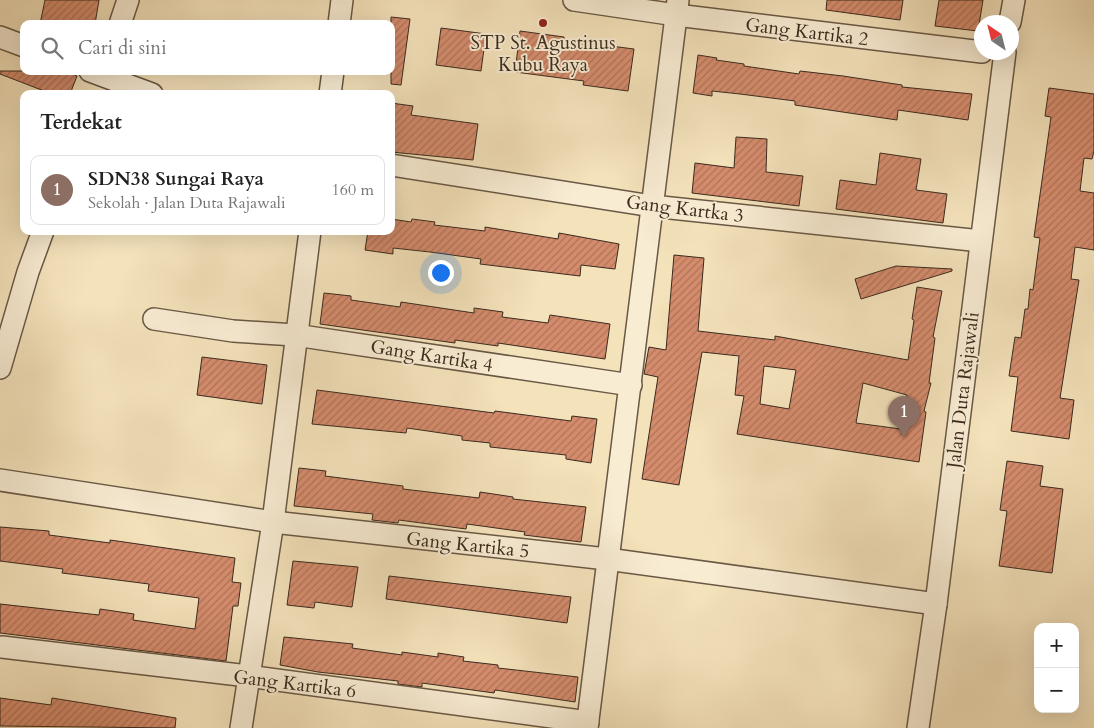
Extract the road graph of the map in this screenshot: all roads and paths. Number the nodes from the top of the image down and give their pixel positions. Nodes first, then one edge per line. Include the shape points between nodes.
1 (128, 0) edge
2 (342, 0) edge
3 (574, 0) edge
4 (1014, 0) edge
5 (677, 7) edge
6 (1011, 15) edge
7 (121, 20) edge
8 (340, 20) edge
9 (0, 37) edge
10 (20, 44) edge
11 (974, 50) edge
12 (994, 60) edge
13 (332, 75) edge
14 (97, 78) edge
15 (138, 90) edge
16 (330, 90) edge
17 (395, 166) edge
18 (652, 206) junction
19 (42, 235) edge
20 (309, 235) edge
21 (981, 242) junction
22 (154, 319) dead end
23 (296, 335) junction
24 (0, 368) edge
25 (631, 385) junction
26 (0, 480) edge
27 (273, 522) junction
28 (607, 559) junction
29 (936, 604) junction
30 (2, 647) dead end
31 (248, 676) junction
32 (588, 725) edge
33 (241, 728) edge
34 (918, 728) edge

1 - 7 street
2 - 8 street
3 - 5 street, Gang Kartika 2
4 - 6 street
5 - 11 street, Gang Kartika 2
5 - 18 street
9 - 10 street
12 - 21 street, Jalan Duta Rajawali
13 - 16 street
14 - 15 street
17 - 18 street, Gang Kartka 3
18 - 21 street, Gang Kartka 3
18 - 25 street
19 - 24 street
20 - 23 street
21 - 29 street, Jalan Duta Rajawali
22 - 23 street, Gang Kartika 4 via 233,331
23 - 25 street, Gang Kartika 4
23 - 27 street
25 - 28 street
26 - 27 street, Gang Kartika 5
27 - 28 street, Gang Kartika 5
27 - 31 street
28 - 29 street, Gang Kartika 5
28 - 32 street
29 - 34 street, Jalan Duta Rajawali
30 - 31 street, Gang Kartika 6
31 - 32 street, Gang Kartika 6
31 - 33 street

